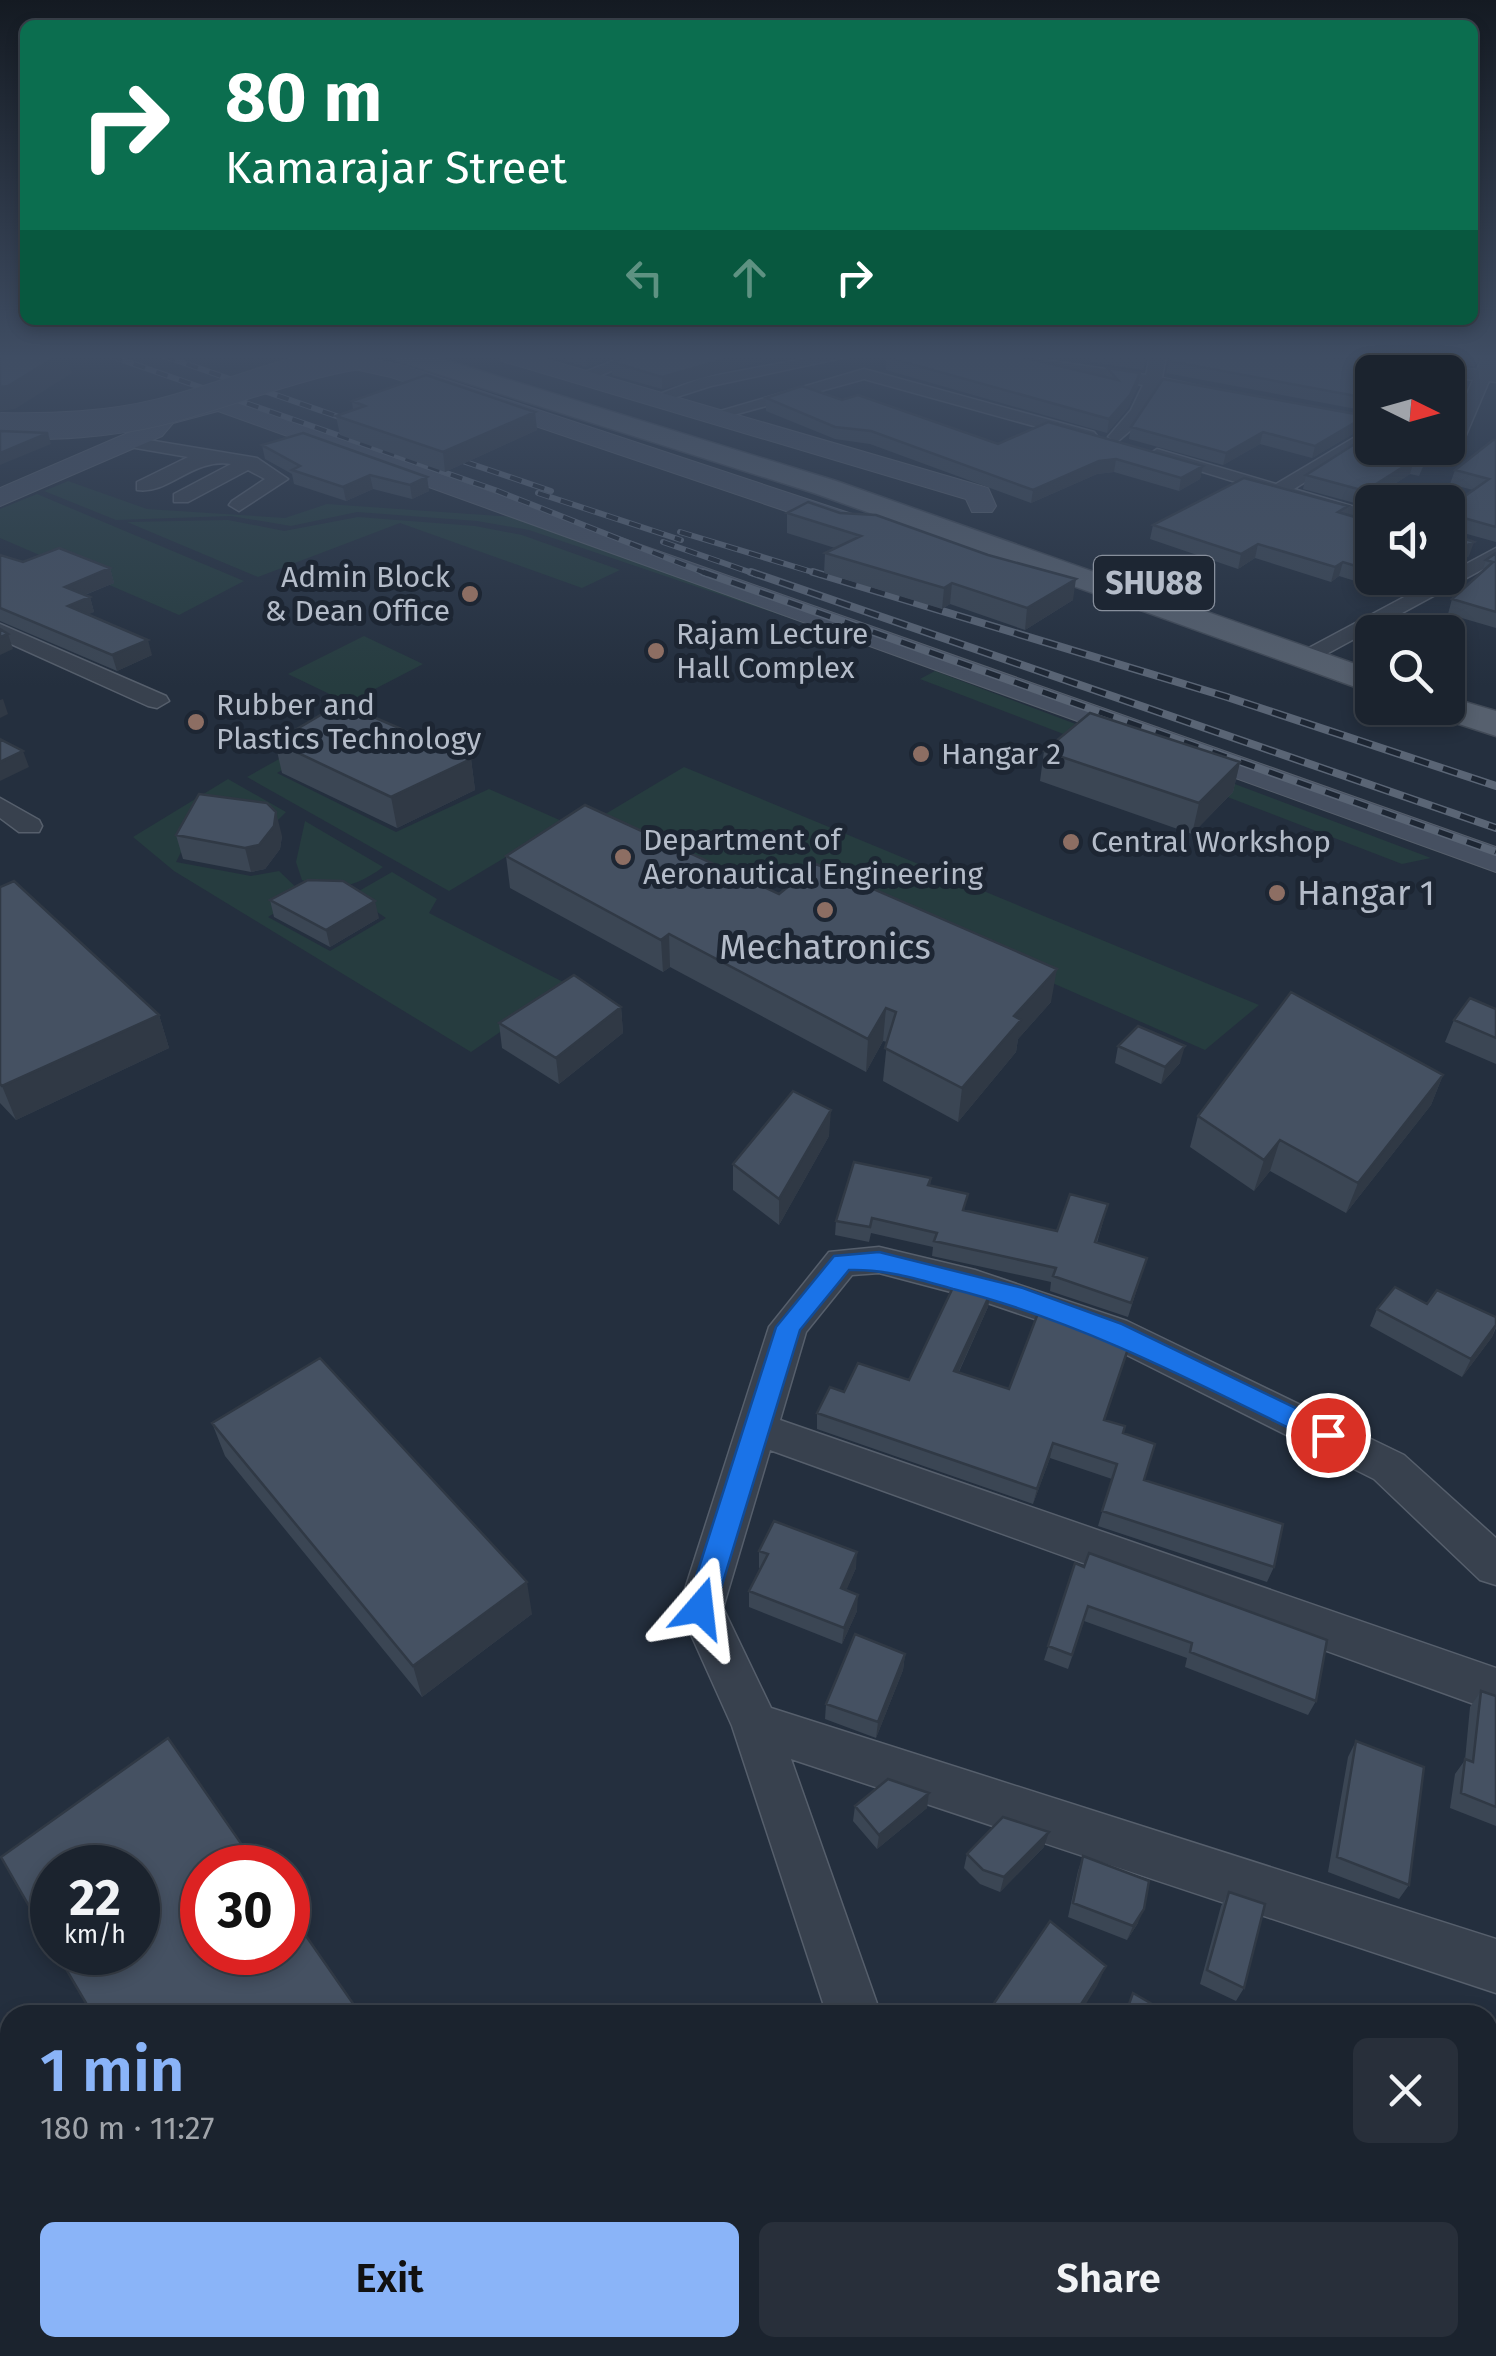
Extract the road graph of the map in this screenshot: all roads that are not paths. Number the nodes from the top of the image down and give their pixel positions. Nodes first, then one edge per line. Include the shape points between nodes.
1 (74, 466) edge
2 (183, 466) edge
3 (242, 466) edge
4 (256, 466) edge
5 (398, 466) edge
6 (679, 466) edge
7 (719, 466) edge
8 (740, 466) edge
9 (826, 466) edge
10 (855, 466) edge
11 (887, 466) edge
12 (1189, 466) edge
13 (1318, 466) edge
14 (144, 486) dead end
15 (1278, 491) junction
16 (0, 498) edge
17 (181, 498) dead end
18 (239, 505) dead end
19 (982, 513) junction
20 (1355, 513) edge
21 (910, 522) junction
22 (1465, 544) edge
23 (1496, 554) edge
24 (0, 631) edge
25 (1314, 652) junction
26 (1355, 659) edge
27 (1355, 673) edge
28 (1465, 692) edge
29 (157, 701) dead end
30 (1496, 702) edge
31 (1465, 714) edge
32 (1496, 724) edge
33 (0, 806) edge
34 (29, 826) dead end
35 (1496, 860) edge
36 (755, 1428) junction
37 (1496, 1566) edge
38 (1496, 1690) edge
39 (755, 1725) junction
40 (1496, 1966) edge
41 (851, 2005) edge

1 - 16 street
2 - 14 street
3 - 17 street
4 - 18 street via 279,480
5 - 35 street
6 - 21 street via 849,523
7 - 21 main road
8 - 21 main road, SHU88
9 - 19 main road, SHU88
10 - 19 main road
11 - 19 street via 978,494
12 - 15 street
13 - 15 street
15 - 20 street
19 - 25 main road, SHU88
21 - 25 main road, SHU88
22 - 23 street
23 - 25 street
24 - 29 street
25 - 26 main road, SHU88
25 - 27 main road, SHU88
28 - 30 main road
31 - 32 main road
33 - 34 street
36 - 37 street via 788,1327 842,1262 879,1260 1023,1297 1113,1330 1267,1404 1389,1466
36 - 38 street
36 - 39 street via 700,1608
39 - 40 street
39 - 41 street

